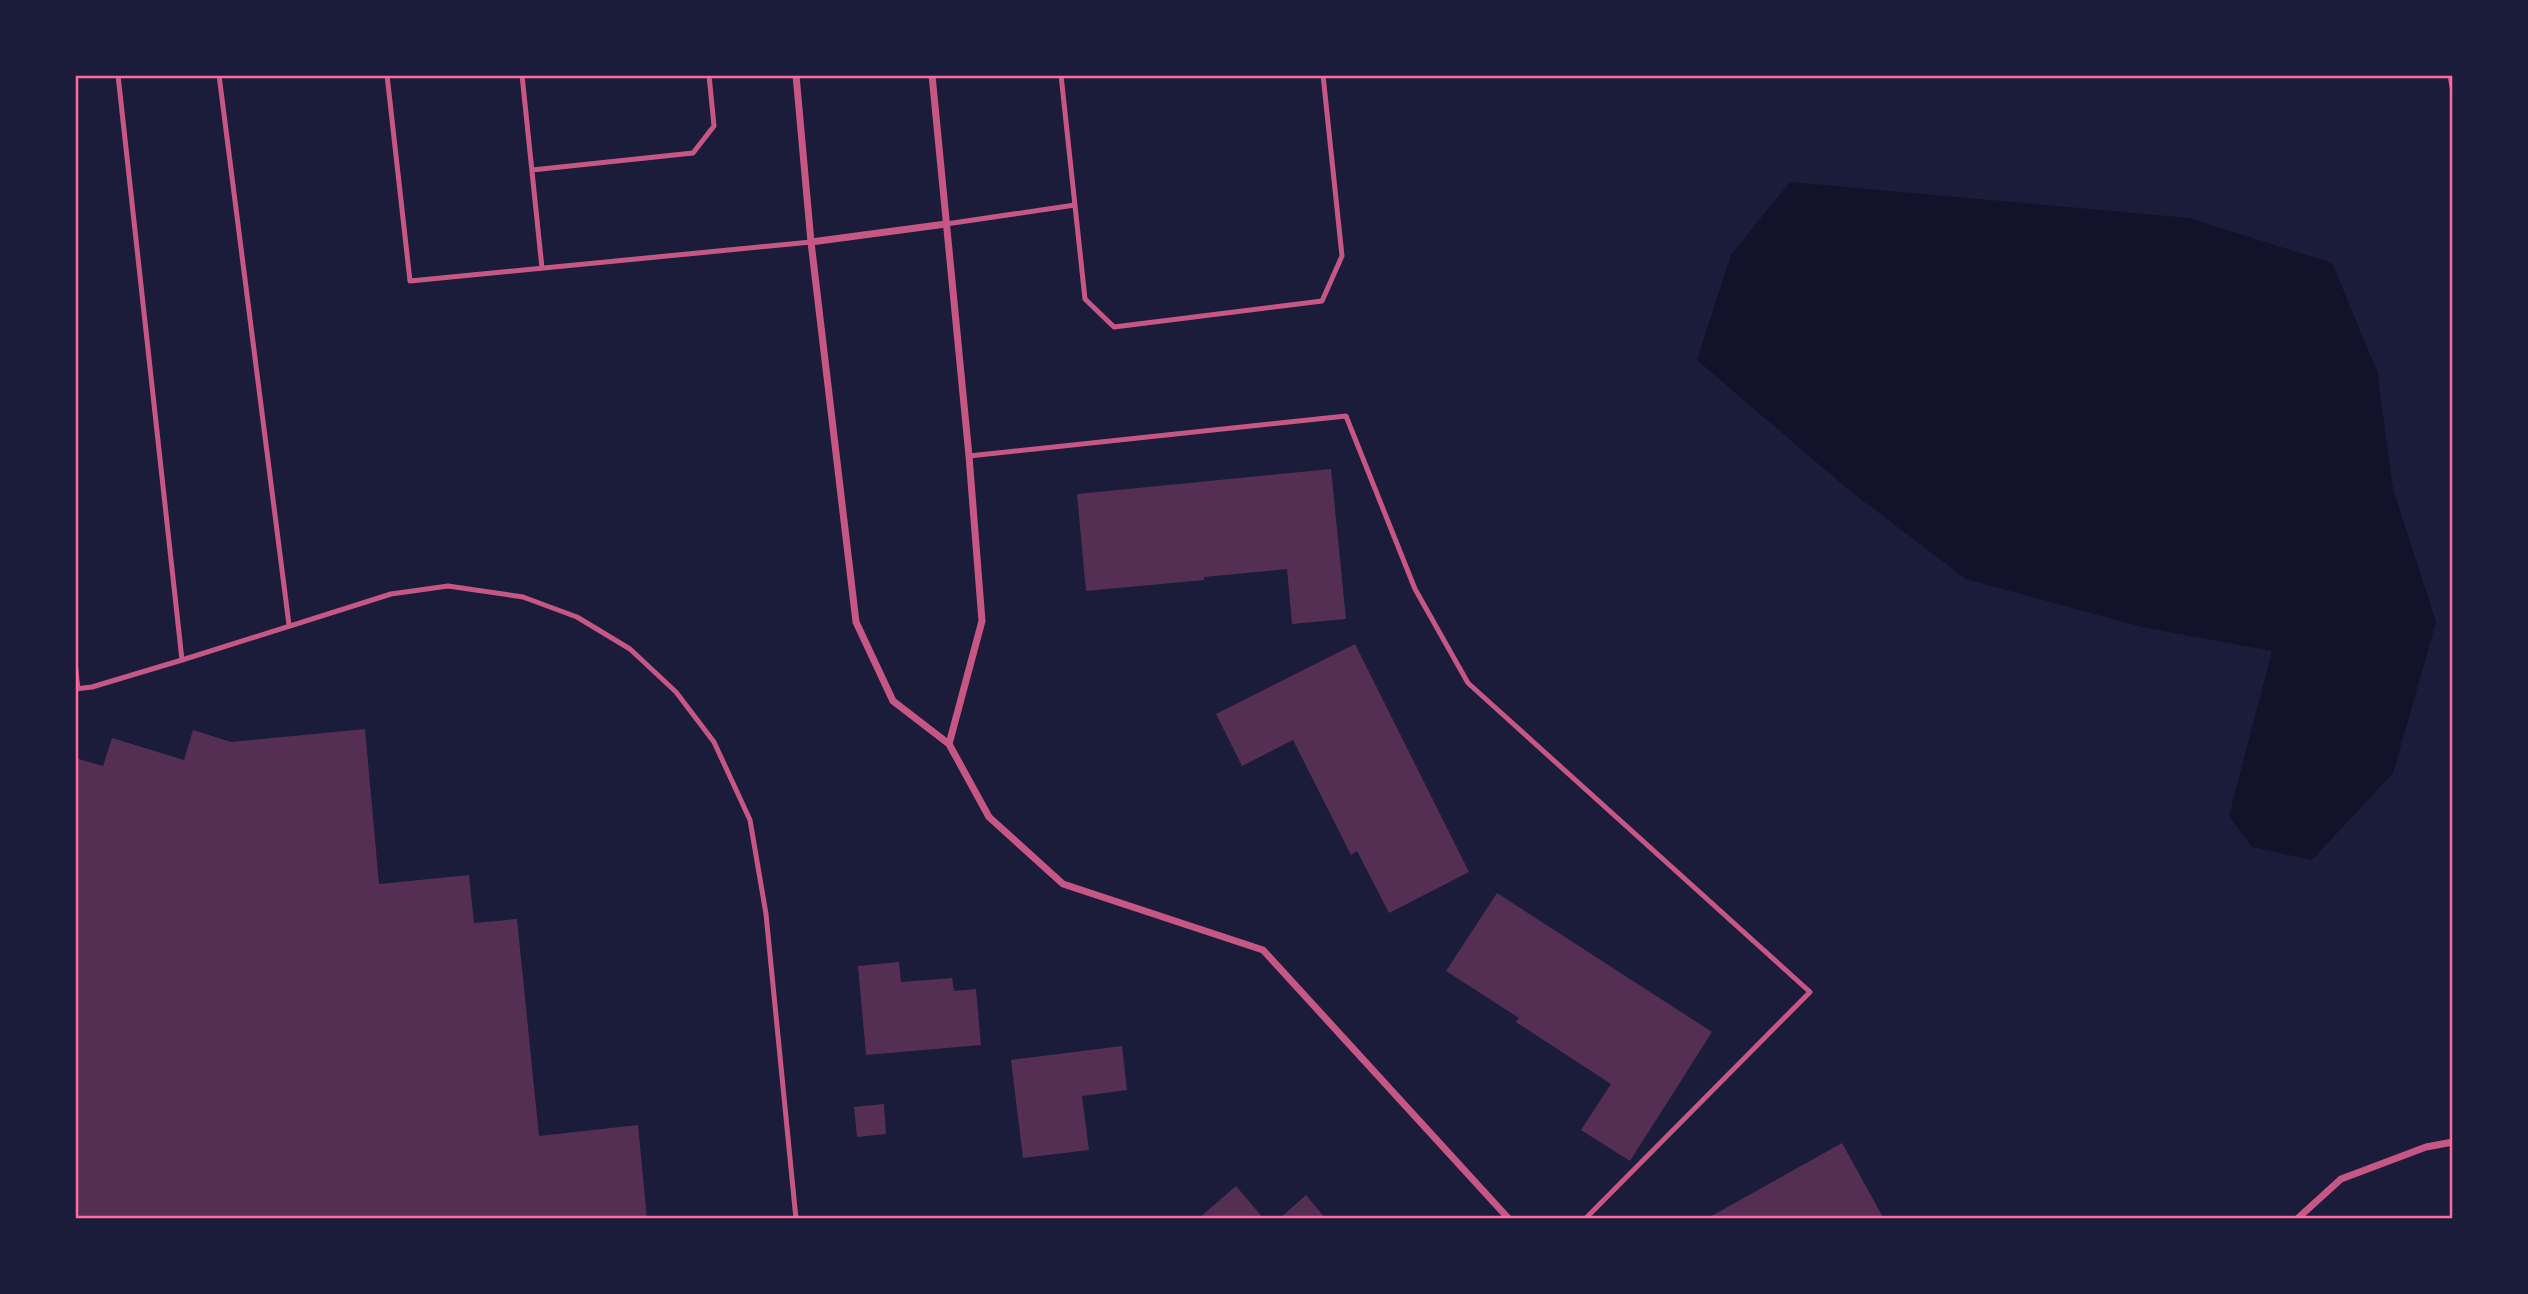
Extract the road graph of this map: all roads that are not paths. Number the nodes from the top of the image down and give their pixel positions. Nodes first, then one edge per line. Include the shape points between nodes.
1 (118, 75) edge
2 (219, 75) edge
3 (387, 75) edge
4 (522, 75) edge
5 (709, 75) edge
6 (796, 75) edge
7 (932, 75) edge
8 (1061, 75) edge
9 (1322, 75) edge
10 (2451, 75) edge
11 (2453, 87) edge
12 (532, 170) junction
13 (1075, 205) junction
14 (946, 224) junction
15 (811, 242) junction
16 (542, 268) junction
17 (969, 456) junction
18 (289, 625) junction
19 (182, 660) junction
20 (75, 662) edge
21 (77, 689) edge
22 (949, 744) junction
23 (2453, 1142) edge
24 (796, 1219) edge
25 (1509, 1219) edge
26 (1585, 1219) edge
27 (2297, 1219) edge

1 - 19 lane
2 - 18 lane
3 - 16 lane via 410,281
4 - 12 lane
5 - 12 lane via 714,126 693,153
6 - 15 street
7 - 14 street
8 - 13 lane
9 - 13 lane via 1342,256 1322,301 1114,327 1085,299
10 - 11 street
12 - 16 lane
13 - 14 lane
14 - 15 street
14 - 17 street
15 - 16 lane
15 - 22 street via 856,622 893,701
17 - 22 street via 982,621
17 - 26 lane via 1346,416 1415,589 1468,683 1810,992
18 - 19 lane
18 - 24 lane via 391,594 448,586 483,590 523,597 578,617 630,649 677,692 714,742 750,820 766,914
19 - 21 lane
20 - 21 lane
22 - 25 street via 989,817 1063,884 1263,950
23 - 27 street via 2426,1147 2341,1179

